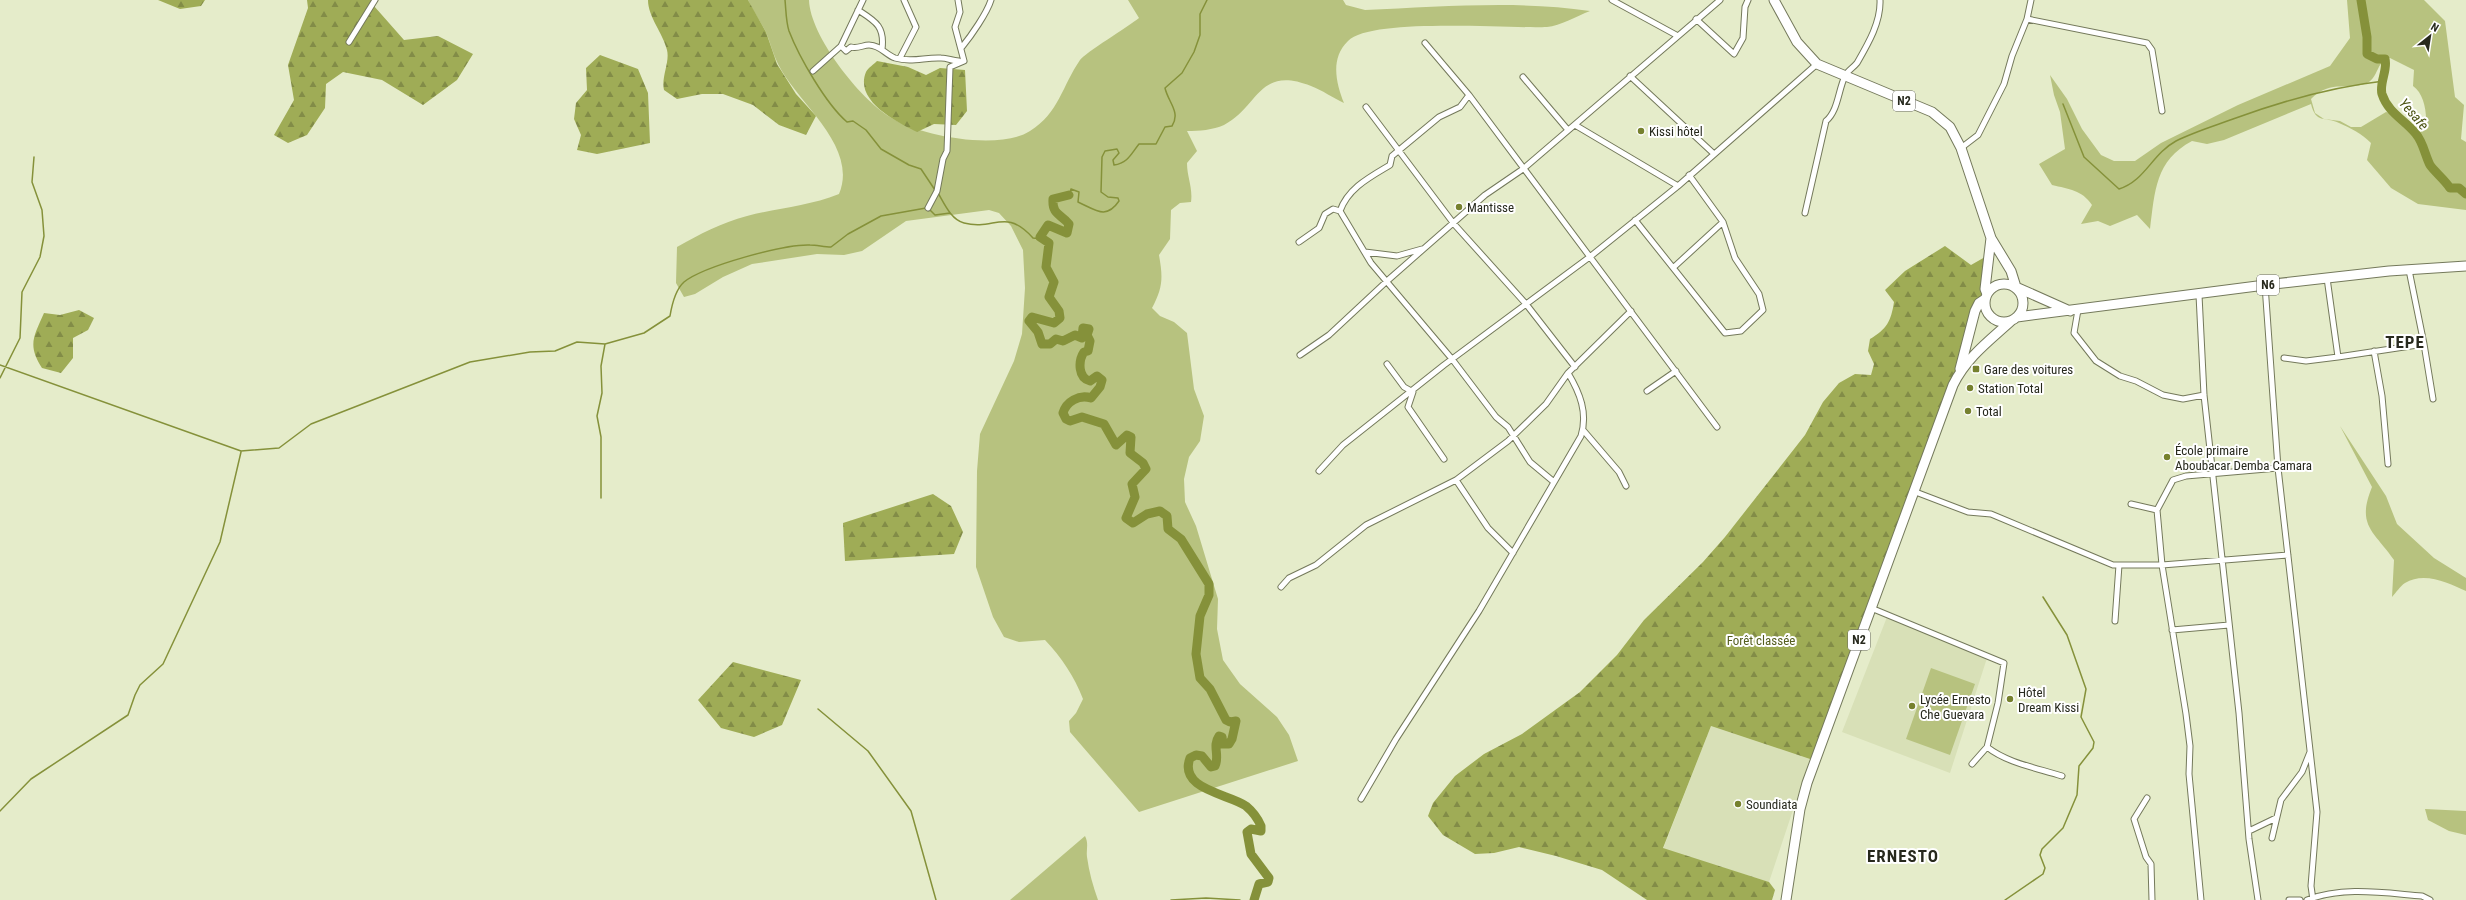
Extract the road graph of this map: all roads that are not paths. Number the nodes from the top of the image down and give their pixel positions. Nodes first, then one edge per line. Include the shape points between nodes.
1 (375, 0) edge
2 (863, 0) edge
3 (904, 0) edge
4 (958, 0) edge
5 (991, 0) edge
6 (1612, 0) edge
7 (1720, 0) edge
8 (1748, 0) edge
9 (1774, 0) edge
10 (1880, 0) edge
11 (2031, 0) edge
12 (858, 10) junction
13 (1696, 19) junction
14 (2027, 19) junction
15 (1678, 36) junction
16 (349, 42) dead end
17 (1425, 43) dead end
18 (841, 46) junction
19 (962, 47) junction
20 (882, 49) junction
21 (900, 58) junction
22 (964, 61) junction
23 (1817, 64) junction
24 (813, 71) dead end
25 (1523, 76) dead end
26 (1630, 76) junction
27 (1844, 77) junction
28 (1469, 95) junction
29 (1366, 107) dead end
30 (2162, 111) dead end
31 (1575, 125) junction
32 (1568, 130) junction
33 (1961, 148) junction
34 (1398, 151) junction
35 (1713, 153) junction
36 (1523, 169) junction
37 (1689, 175) junction
38 (1678, 186) junction
39 (928, 208) dead end
40 (1340, 211) junction
41 (1805, 213) dead end
42 (1635, 220) junction
43 (1723, 222) junction
44 (1454, 224) junction
45 (1991, 238) junction
46 (1299, 242) dead end
47 (1425, 248) junction
48 (1365, 252) junction
49 (1591, 256) junction
50 (2466, 266) edge
51 (1674, 267) junction
52 (2409, 270) junction
53 (2327, 278) junction
54 (1387, 281) junction
55 (2265, 285) junction
56 (2016, 287) junction
57 (2199, 295) junction
58 (1986, 296) junction
59 (1526, 304) junction
60 (2074, 310) junction
61 (1631, 311) junction
62 (2014, 319) junction
63 (2424, 344) junction
64 (2374, 352) junction
65 (1300, 355) dead end
66 (2338, 357) junction
67 (2284, 358) dead end
68 (1452, 360) junction
69 (1387, 364) dead end
70 (1575, 367) junction
71 (1676, 371) junction
72 (1960, 372) junction
73 (1568, 373) junction
74 (1647, 391) dead end
75 (1413, 392) junction
76 (2204, 395) junction
77 (2433, 399) dead end
78 (1717, 427) dead end
79 (1583, 430) junction
80 (1514, 436) junction
81 (1444, 459) dead end
82 (2388, 464) dead end
83 (2278, 468) junction
84 (1319, 471) dead end
85 (2213, 475) junction
86 (1456, 480) junction
87 (1554, 482) junction
88 (1626, 486) dead end
89 (1913, 491) junction
90 (2131, 504) dead end
91 (2157, 510) junction
92 (1513, 553) junction
93 (2288, 555) junction
94 (2222, 560) junction
95 (2119, 565) junction
96 (2162, 565) junction
97 (1281, 587) dead end
98 (1870, 608) junction
99 (2115, 620) dead end
100 (2229, 625) junction
101 (2172, 630) junction
102 (1987, 747) junction
103 (2311, 751) junction
104 (1972, 764) dead end
105 (2062, 776) dead end
106 (2147, 798) dead end
107 (1361, 799) dead end
108 (2276, 818) junction
109 (2249, 831) junction
110 (2272, 838) dead end
111 (2313, 899) edge
112 (1786, 900) edge
113 (2152, 900) edge
114 (2201, 900) edge
115 (2258, 900) edge
116 (2289, 900) edge
117 (2300, 900) edge
118 (2307, 900) edge
119 (2430, 900) edge

1 - 16 street
2 - 12 street
3 - 21 street via 907,12 916,27
4 - 19 street via 960,12 955,27
5 - 19 street via 988,10
6 - 15 street
7 - 13 street
8 - 13 street via 1745,7 1743,38 1734,54
9 - 23 highway, N2 via 1797,42
10 - 27 street via 1879,16 1868,42 1856,64
11 - 14 street
12 - 18 street
12 - 20 street via 877,22 882,34
13 - 15 street
14 - 30 street via 2147,42 2152,50
14 - 33 street via 2004,84 1982,130
15 - 26 street
17 - 28 street
18 - 20 street via 846,50 870,45
18 - 24 street
19 - 22 street
20 - 21 street via 893,57
21 - 22 street via 917,61 942,58 950,62
22 - 39 street via 950,67 947,151 937,191
23 - 27 highway, N2
23 - 35 street
25 - 32 street
26 - 31 street
26 - 35 street
27 - 33 highway, N2 via 1942,118 1950,126
27 - 41 street via 1832,116 1826,121
28 - 34 street via 1460,107 1439,117 1427,130
28 - 36 street
29 - 34 street
31 - 32 street
31 - 38 street
32 - 36 street
33 - 45 highway, N2
34 - 40 street via 1392,156 1390,165 1361,183 1344,200
34 - 44 street
35 - 37 street
36 - 44 street via 1485,195
36 - 49 street
37 - 38 street
37 - 43 street
38 - 42 street
40 - 46 street via 1333,208 1325,214 1319,228
40 - 48 street
42 - 49 street
42 - 51 street
43 - 51 street
43 - 51 street via 1735,258 1759,294 1763,310 1741,331 1725,333
44 - 47 street
44 - 59 street
45 - 56 highway, N2 via 2011,271
45 - 58 highway, N2
47 - 48 street via 1397,256
47 - 54 street
48 - 54 street
49 - 59 street
49 - 61 street
50 - 52 highway, N6
52 - 53 highway, N6
52 - 63 street
53 - 55 highway, N6
53 - 66 street
54 - 65 street via 1329,335
54 - 68 street
55 - 57 highway, N6
55 - 83 street
56 - 58 highway via 2000,284
56 - 60 highway
56 - 62 highway via 2024,302
57 - 60 highway, N6
57 - 76 street
58 - 62 highway via 1987,310 1994,319 2005,322
58 - 72 highway, N2 via 1975,311
59 - 68 street
59 - 70 street
60 - 62 highway, N6
60 - 76 street via 2074,333 2086,350 2106,368 2162,395 2183,399
61 - 70 street
61 - 71 street
62 - 72 highway, N2 via 1980,346
63 - 64 street
63 - 77 street
64 - 66 street
64 - 82 street via 2382,396
66 - 67 street via 2306,361
68 - 75 street
68 - 80 street
69 - 75 street via 1404,387
70 - 73 street
71 - 74 street
71 - 78 street
72 - 89 highway, N2
73 - 79 street via 1576,386 1585,413
73 - 80 street via 1546,404
75 - 81 street via 1408,407
75 - 84 street via 1343,445
76 - 85 street
79 - 87 street
79 - 88 street via 1619,472
80 - 86 street
80 - 87 street via 1530,462
83 - 85 street
83 - 93 street
85 - 91 street via 2186,476 2173,480
85 - 94 street
86 - 92 street via 1488,528
86 - 97 street via 1366,525 1316,565 1288,578
87 - 92 street
89 - 95 street via 1968,512 1991,514
89 - 98 highway, N2
90 - 91 street
91 - 96 street
92 - 107 street
93 - 94 street
93 - 103 street
94 - 96 street
94 - 100 street
95 - 96 street
95 - 99 street
96 - 101 street
98 - 102 street via 2004,663 1998,703
98 - 112 highway, N2 via 1807,783 1800,809
100 - 101 street
100 - 109 street
101 - 114 street via 2187,720 2189,774
102 - 104 street
102 - 105 street via 2010,760
103 - 108 street via 2302,772 2281,800
103 - 111 street via 2317,812 2311,886
106 - 113 street via 2134,819 2146,857 2151,864
108 - 109 street
108 - 110 street
109 - 115 street
111 - 118 street
111 - 119 street via 2322,894 2364,892 2422,896
116 - 117 street

